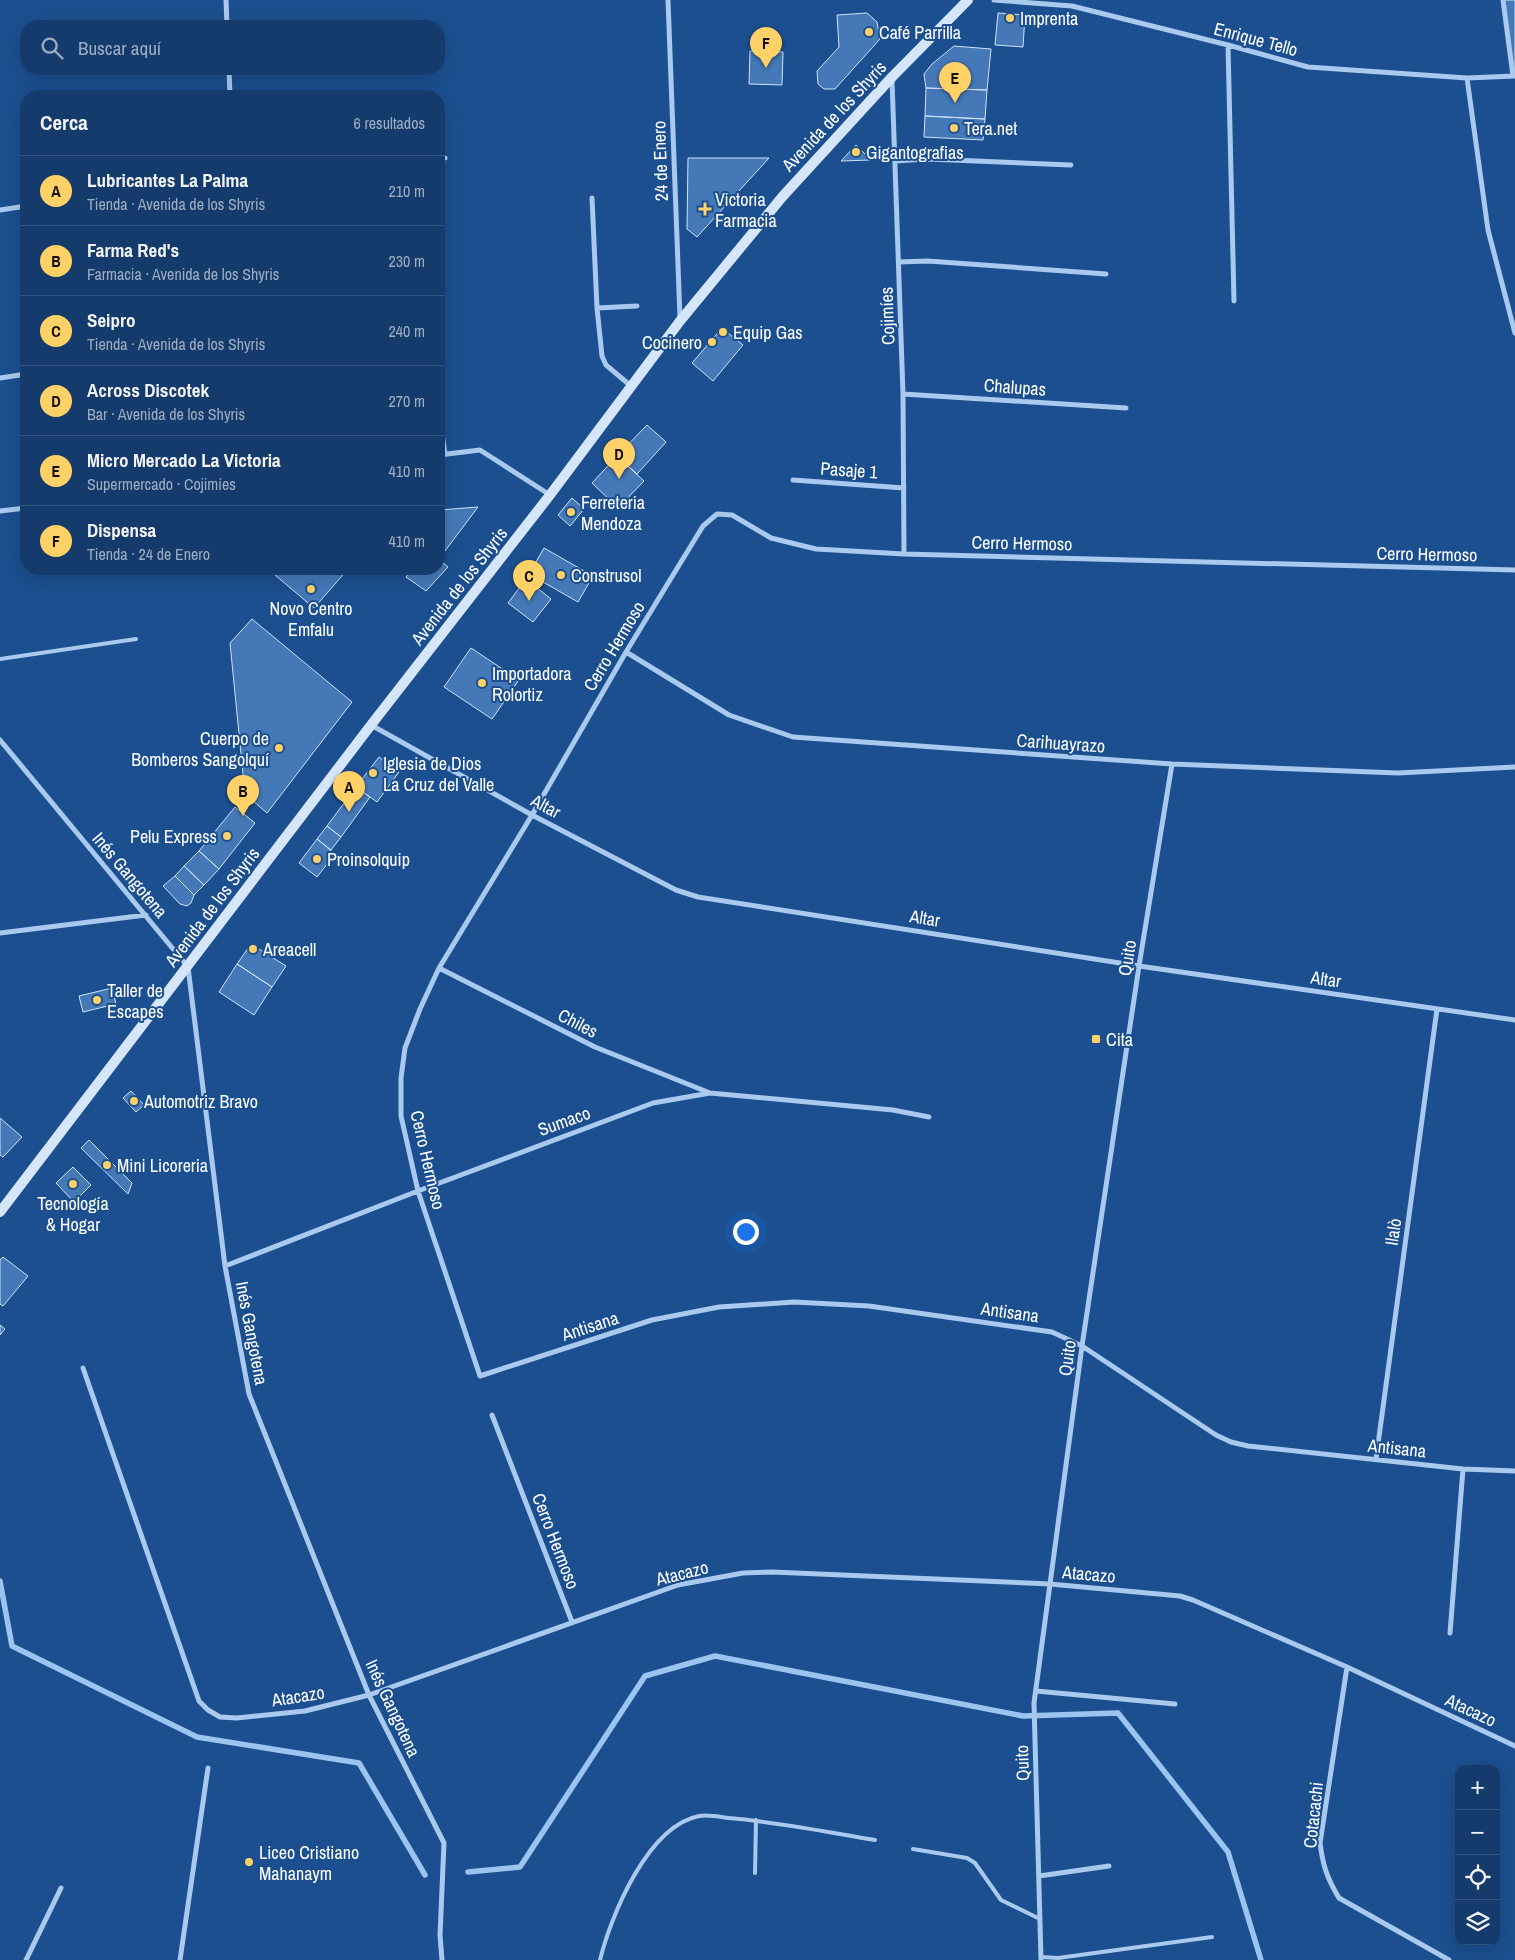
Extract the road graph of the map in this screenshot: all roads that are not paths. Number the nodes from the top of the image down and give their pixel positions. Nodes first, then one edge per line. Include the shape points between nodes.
1 (226, 0) edge
2 (668, 0) edge
3 (968, 0) edge
4 (994, 0) edge
5 (1503, 0) edge
6 (227, 20) edge
7 (1228, 45) junction
8 (229, 75) edge
9 (892, 76) junction
10 (1514, 76) edge
11 (1467, 78) junction
12 (230, 90) edge
13 (895, 161) junction
14 (1071, 165) dead end
15 (592, 198) dead end
16 (20, 207) edge
17 (0, 210) edge
18 (899, 262) junction
19 (1106, 274) dead end
20 (1234, 301) dead end
21 (637, 306) dead end
22 (597, 308) junction
23 (680, 322) junction
24 (1515, 333) edge
25 (20, 375) edge
26 (0, 378) edge
27 (631, 386) junction
28 (903, 394) junction
29 (1126, 408) dead end
30 (445, 454) edge
31 (793, 480) dead end
32 (904, 488) junction
33 (550, 495) junction
34 (20, 509) edge
35 (0, 511) edge
36 (904, 554) junction
37 (1515, 570) edge
38 (136, 639) dead end
39 (626, 652) junction
40 (0, 659) edge
41 (371, 725) junction
42 (0, 740) edge
43 (1172, 764) junction
44 (1515, 767) edge
45 (532, 815) junction
46 (146, 915) junction
47 (0, 933) edge
48 (1140, 966) junction
49 (188, 967) junction
50 (439, 968) junction
51 (1438, 1009) junction
52 (1515, 1020) edge
53 (710, 1093) junction
54 (929, 1117) dead end
55 (418, 1191) junction
56 (0, 1212) edge
57 (225, 1266) junction
58 (1082, 1346) junction
59 (84, 1368) dead end
60 (480, 1376) joint
61 (492, 1415) dead end
62 (1376, 1459) junction
63 (1462, 1469) junction
64 (1515, 1472) edge
65 (1050, 1584) junction
66 (572, 1622) junction
67 (1450, 1633) dead end
68 (1347, 1667) junction
69 (1036, 1691) junction
70 (369, 1695) junction
71 (1175, 1704) dead end
72 (1515, 1746) edge
73 (208, 1768) dead end
74 (756, 1820) junction
75 (875, 1840) dead end
76 (913, 1849) dead end
77 (1109, 1866) dead end
78 (755, 1872) dead end
79 (1039, 1876) junction
80 (61, 1888) dead end
81 (1040, 1919) junction
82 (1212, 1937) dead end
83 (1041, 1959) edge
84 (26, 1960) edge
85 (180, 1960) edge
86 (442, 1960) edge
87 (600, 1960) edge
88 (1449, 1960) edge

1 - 6 street
2 - 23 street, 24 de Enero
3 - 9 main road, Avenida de los Shyris
4 - 7 street, Enrique Tello via 1072,6
5 - 10 street
7 - 11 street, Enrique Tello via 1308,67
7 - 20 street
8 - 12 street
9 - 13 street, Cojimíes
9 - 23 main road, Avenida de los Shyris via 783,196
10 - 11 street, Enrique Tello
11 - 24 street via 1488,230
13 - 14 street
13 - 18 street, Cojimíes
15 - 22 street
16 - 17 street
18 - 19 street via 928,261
18 - 28 street, Cojimíes
21 - 22 street
22 - 27 street via 602,356 606,365
23 - 27 main road, Avenida de los Shyris
25 - 26 street
27 - 33 main road, Avenida de los Shyris
28 - 29 street, Chalupas
28 - 32 street, Cojimíes
30 - 33 street via 480,450
31 - 32 street, Pasaje 1
32 - 36 street, Cojimíes
33 - 41 main road, Avenida de los Shyris
34 - 35 street
36 - 37 street, Cerro Hermoso
36 - 39 street, Cerro Hermoso via 816,549 770,538 732,515 717,514 703,526
38 - 40 lane
39 - 43 street, Carihuayrazo via 729,715 793,737
39 - 45 street, Cerro Hermoso
41 - 45 street, Altar
41 - 49 main road, Avenida de los Shyris
42 - 46 street, Inés Gangotena
43 - 44 street, Carihuayrazo via 1398,773
43 - 48 street, Quito
45 - 48 street, Altar via 676,890 698,897
45 - 50 street, Cerro Hermoso
46 - 47 street
46 - 49 street, Inés Gangotena
48 - 51 street, Altar
48 - 58 street, Quito
49 - 56 main road, Avenida de los Shyris
49 - 57 street, Inés Gangotena
50 - 53 street, Chiles via 594,1047
50 - 55 street, Cerro Hermoso via 406,1048 401,1078 401,1116
51 - 52 street, Altar
51 - 62 street, Ilalò
53 - 54 street, Sumaco via 893,1110
53 - 55 street, Sumaco via 653,1103
55 - 57 street, Sumaco
55 - 60 street, Cerro Hermoso
57 - 70 street, Inés Gangotena via 248,1394
58 - 60 street, Antisana via 1052,1332 869,1306 794,1302 719,1307 652,1320
58 - 62 street, Antisana via 1231,1442
58 - 65 street, Quito
59 - 70 street, Atacazo via 199,1701 220,1717 238,1718 305,1712
61 - 66 street, Cerro Hermoso
62 - 63 street, Antisana
63 - 64 street, Antisana
63 - 67 street
65 - 66 street, Atacazo via 743,1573 678,1585
65 - 68 street, Atacazo via 1180,1596
65 - 69 street, Quito
66 - 70 street, Atacazo
68 - 72 street, Atacazo
68 - 88 street, Cotacachi via 1320,1843 1323,1865 1339,1898
69 - 71 street
69 - 79 street, Quito
70 - 86 street, Inés Gangotena via 444,1842
73 - 85 street
74 - 75 lane
74 - 78 lane
74 - 87 lane via 700,1816 678,1823 648,1854 622,1898 606,1934
76 - 81 lane via 966,1858 975,1863 1001,1900
77 - 79 street
79 - 81 street, Quito
80 - 84 street
81 - 83 street, Quito
82 - 83 lane

